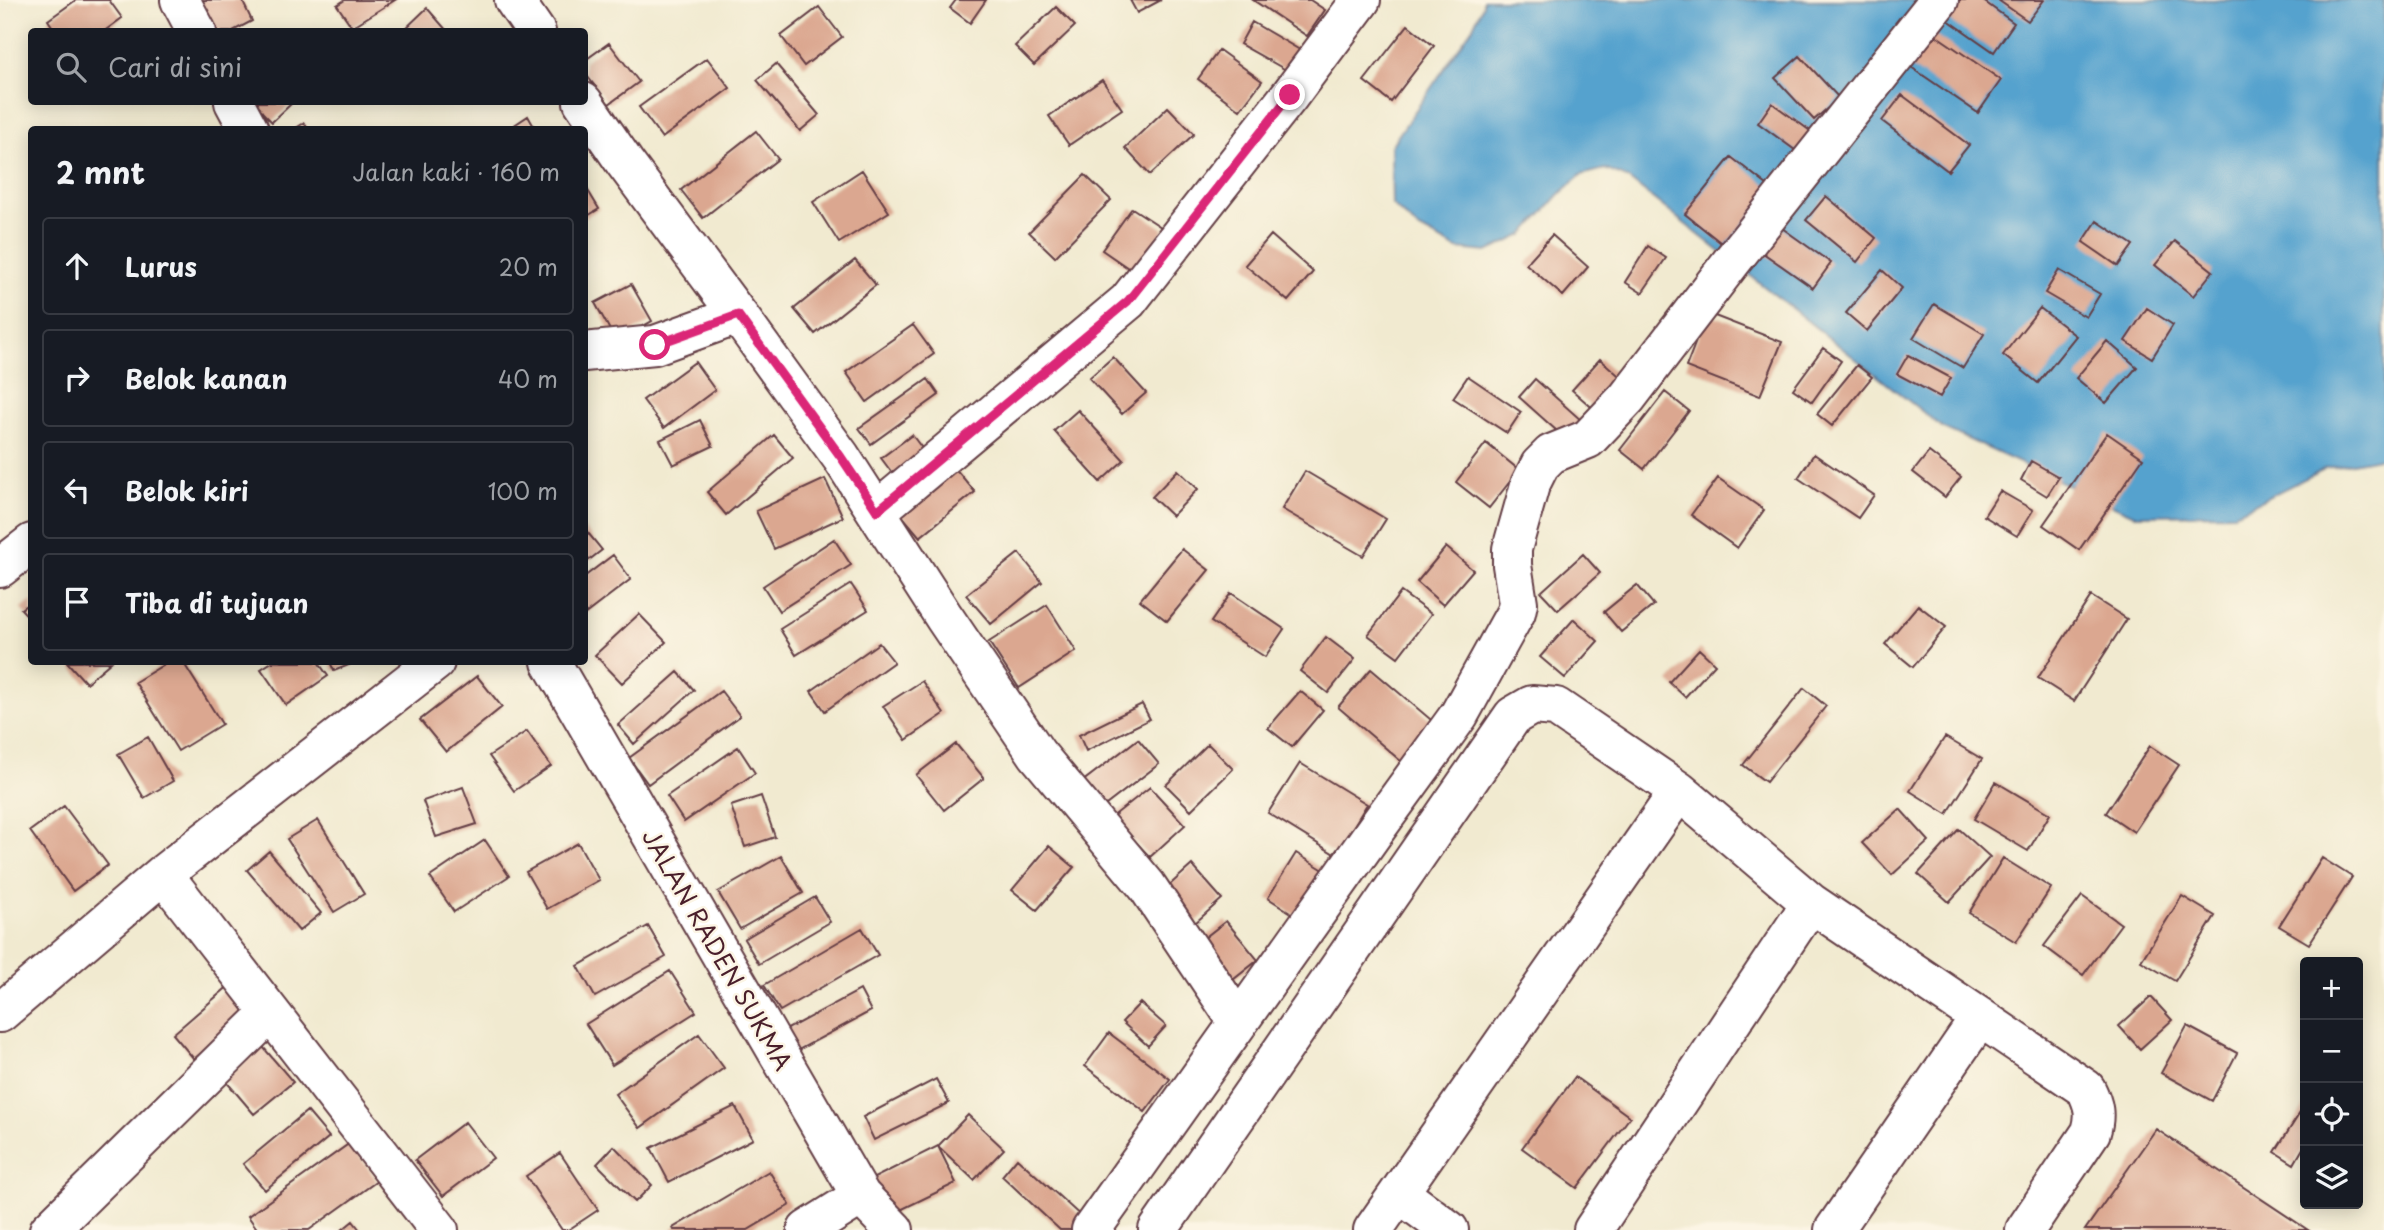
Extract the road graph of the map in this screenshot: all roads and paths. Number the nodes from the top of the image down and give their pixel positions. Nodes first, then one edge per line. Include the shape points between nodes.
1 (180, 0) edge
2 (514, 0) edge
3 (1361, 0) edge
4 (1939, 0) edge
5 (195, 28) edge
6 (533, 28) edge
7 (236, 105) edge
8 (585, 105) edge
9 (247, 126) edge
10 (738, 315) junction
11 (588, 352) edge
12 (877, 511) junction
13 (28, 547) edge
14 (0, 568) edge
15 (431, 665) edge
16 (553, 665) edge
17 (1679, 791) junction
18 (163, 874) junction
19 (1811, 904) junction
20 (0, 1013) edge
21 (270, 1013) junction
22 (1979, 1019) junction
23 (1238, 1022) junction
24 (1399, 1193) junction
25 (861, 1196) junction
26 (49, 1230) edge
27 (439, 1230) edge
28 (807, 1230) edge
29 (894, 1230) edge
30 (1091, 1230) edge
31 (1157, 1230) edge
32 (1373, 1230) edge
33 (1449, 1230) edge
34 (1593, 1230) edge
35 (1834, 1230) edge
36 (2025, 1230) edge

1 - 5 street
2 - 6 street
3 - 12 street via 1128,301
4 - 23 street via 1627,398 1588,439 1551,454 1540,465 1512,549 1518,603 1512,622 1459,715
7 - 9 street
8 - 10 street
10 - 11 street via 655,345
10 - 12 street
12 - 23 street via 1037,754 1147,886
13 - 14 street
15 - 18 street
16 - 25 street, JALAN RADEN SUKMA
17 - 19 street
17 - 24 street
17 - 31 street via 1556,707 1532,705 1513,716
18 - 20 street
18 - 21 street
19 - 22 street
19 - 34 street
21 - 26 street
21 - 27 street
22 - 35 street
22 - 36 street via 2086,1089 2093,1104 2091,1132
23 - 30 street
24 - 32 street
24 - 33 street
25 - 28 street
25 - 29 street, JALAN RADEN SUKMA

